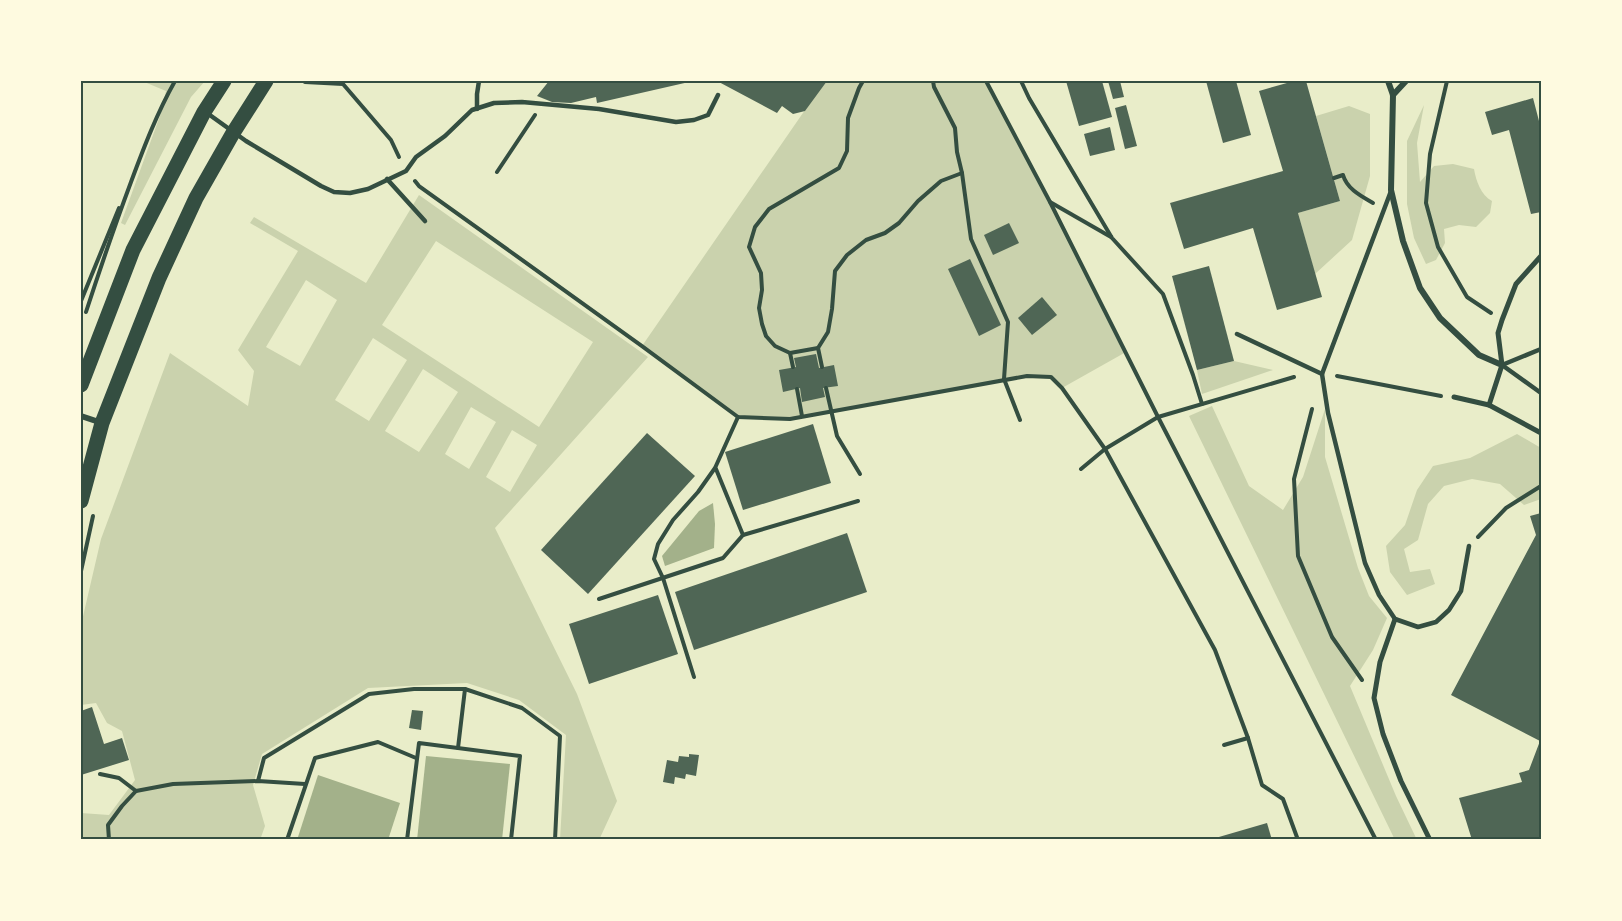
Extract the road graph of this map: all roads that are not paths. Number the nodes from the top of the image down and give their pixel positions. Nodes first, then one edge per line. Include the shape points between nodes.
1 (224, 81) edge
2 (266, 81) edge
3 (479, 81) edge
4 (1388, 81) edge
5 (1406, 81) edge
6 (718, 95) dead end
7 (1393, 95) junction
8 (477, 108) junction
9 (204, 112) junction
10 (233, 133) junction
11 (387, 179) junction
12 (1391, 190) junction
13 (424, 221) dead end
14 (1541, 256) edge
15 (1237, 334) dead end
16 (1541, 349) edge
17 (1502, 365) junction
18 (1322, 374) junction
19 (81, 384) edge
20 (1541, 393) edge
21 (1454, 397) road end
22 (1489, 405) junction
23 (81, 416) edge
24 (102, 423) junction
25 (1541, 433) edge
26 (81, 501) edge
27 (1469, 546) road end
28 (1395, 620) junction
29 (1430, 840) edge

1 - 9 main road
2 - 10 main road
3 - 8 lane
4 - 7 street
5 - 7 street
6 - 8 lane via 708,115 676,122 522,102
7 - 12 street
8 - 11 lane via 416,157 406,171
9 - 10 lane
9 - 19 main road via 133,250
10 - 11 lane via 334,192 360,192
10 - 24 main road via 196,198 159,278
11 - 13 lane
12 - 17 street via 1420,288 1440,318 1479,355
12 - 18 lane
14 - 17 street via 1516,284 1502,320 1498,333
15 - 18 lane
16 - 17 lane
17 - 20 lane
17 - 22 street
18 - 28 lane via 1365,563
21 - 22 street
22 - 25 street
23 - 24 street
24 - 26 main road
27 - 28 lane via 1461,591 1449,610 1436,622 1418,627
28 - 29 street via 1380,662 1374,698 1401,781

